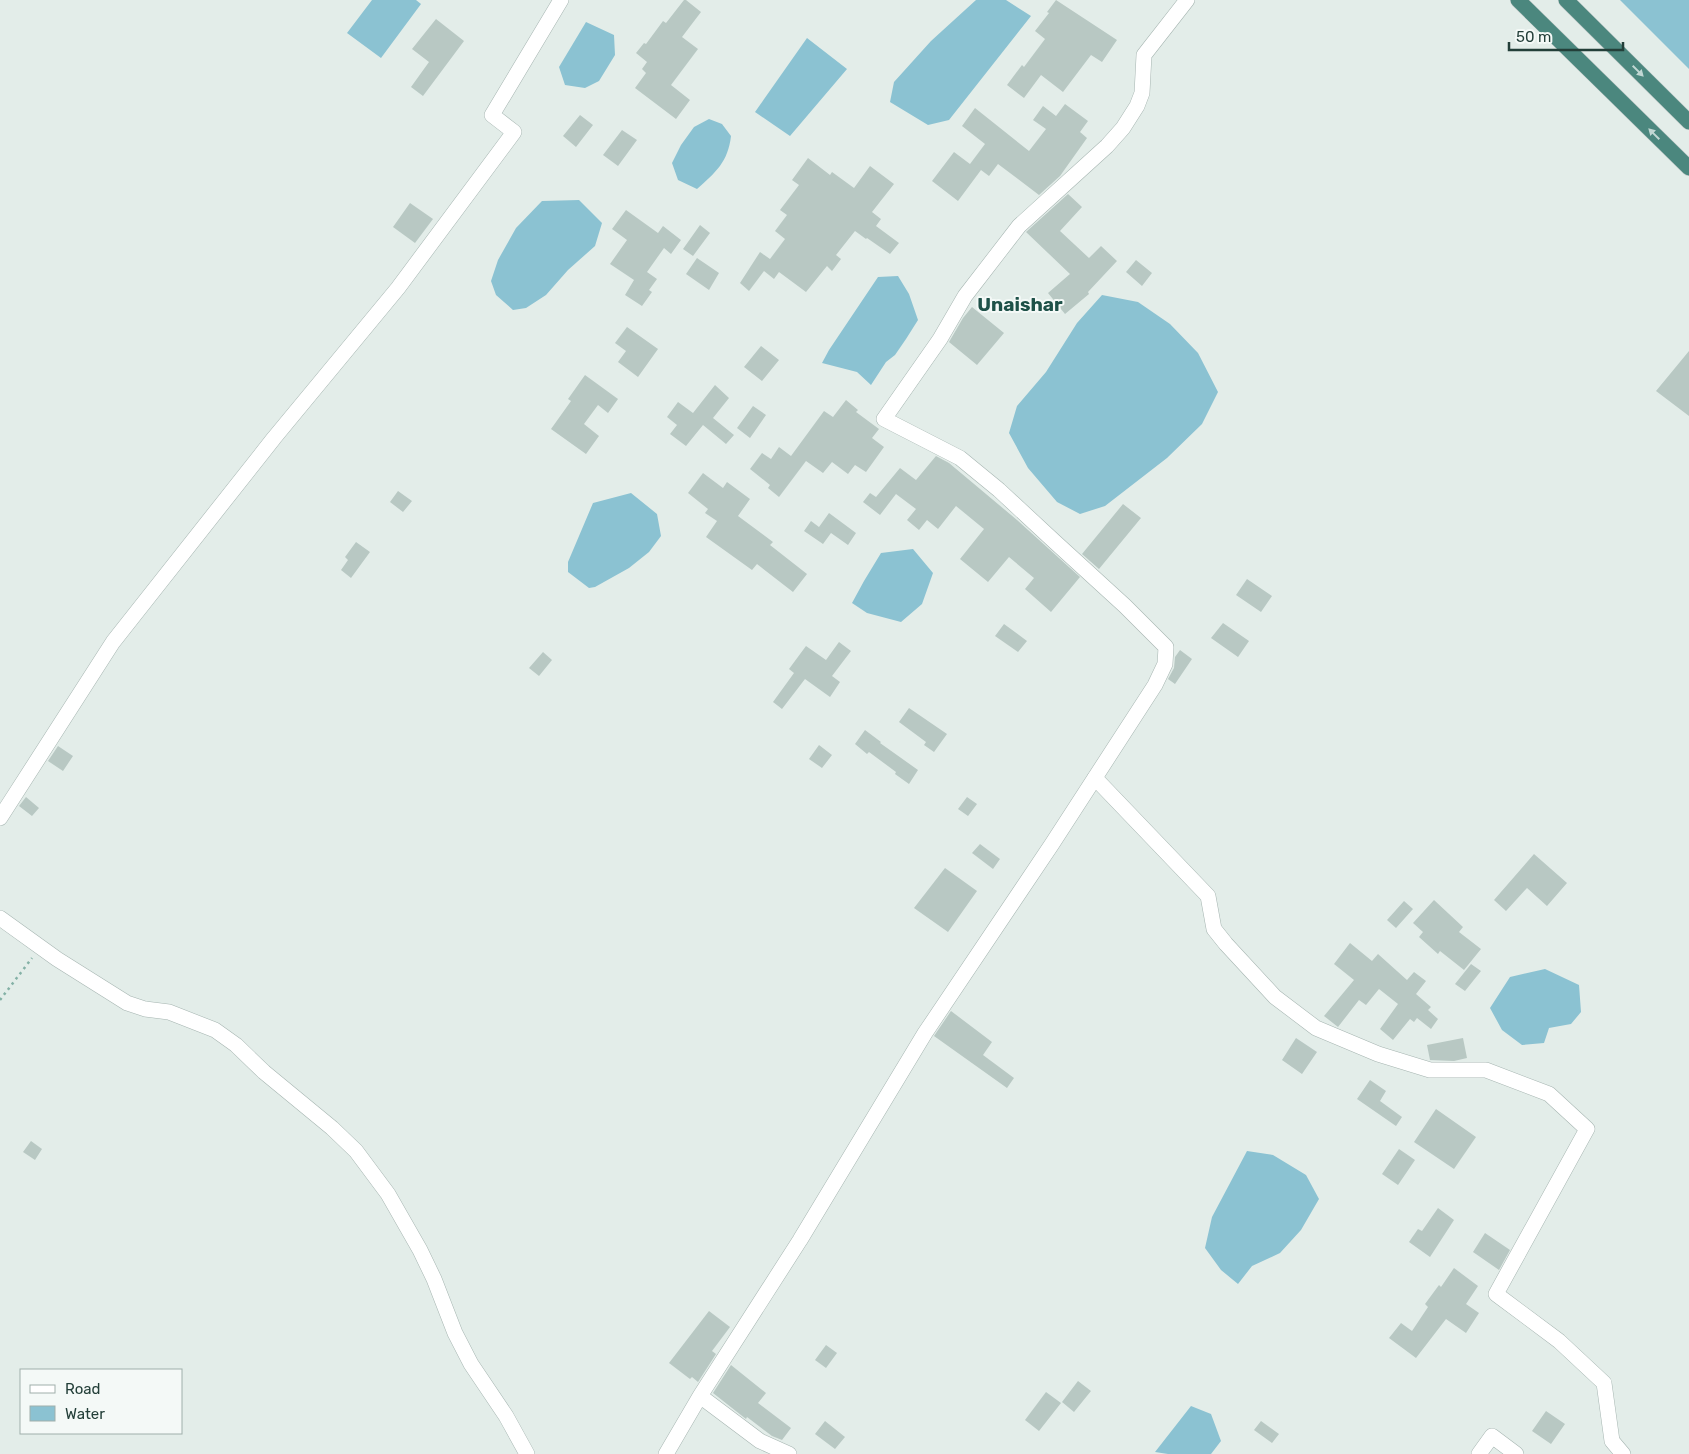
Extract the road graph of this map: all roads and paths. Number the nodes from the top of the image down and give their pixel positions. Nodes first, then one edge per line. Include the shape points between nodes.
1 (561, 0) edge
2 (1187, 0) edge
3 (1518, 0) edge
4 (1566, 0) edge
5 (1689, 122) edge
6 (1689, 168) edge
7 (1095, 778) junction
8 (0, 818) edge
9 (0, 918) edge
10 (41, 947) junction
11 (0, 1000) edge
12 (700, 1396) junction
13 (527, 1454) edge
14 (666, 1454) edge
15 (789, 1454) edge
16 (1478, 1454) edge
17 (1516, 1454) edge
18 (1623, 1454) edge

1 - 8 street via 492,115 514,132 398,288 274,438 113,642
2 - 7 street via 1144,55 1142,93 1138,106 1123,128 1019,226 965,296 932,352 884,419 960,458 999,490 1166,647 1165,664 1155,685
6 -> 3 highway
4 -> 5 highway
7 - 12 street via 925,1033 800,1240
7 - 18 street via 1208,896 1214,929 1226,944 1275,996 1316,1028 1378,1054 1430,1070 1486,1070 1549,1094 1587,1129 1496,1294 1559,1341 1604,1383 1612,1441
9 - 10 street
10 - 11 path
10 - 13 street via 127,1002 145,1009 169,1012 215,1030 356,1151 388,1194 420,1250 455,1334
12 - 14 street
12 - 15 street via 760,1441
16 - 17 street via 1492,1436

